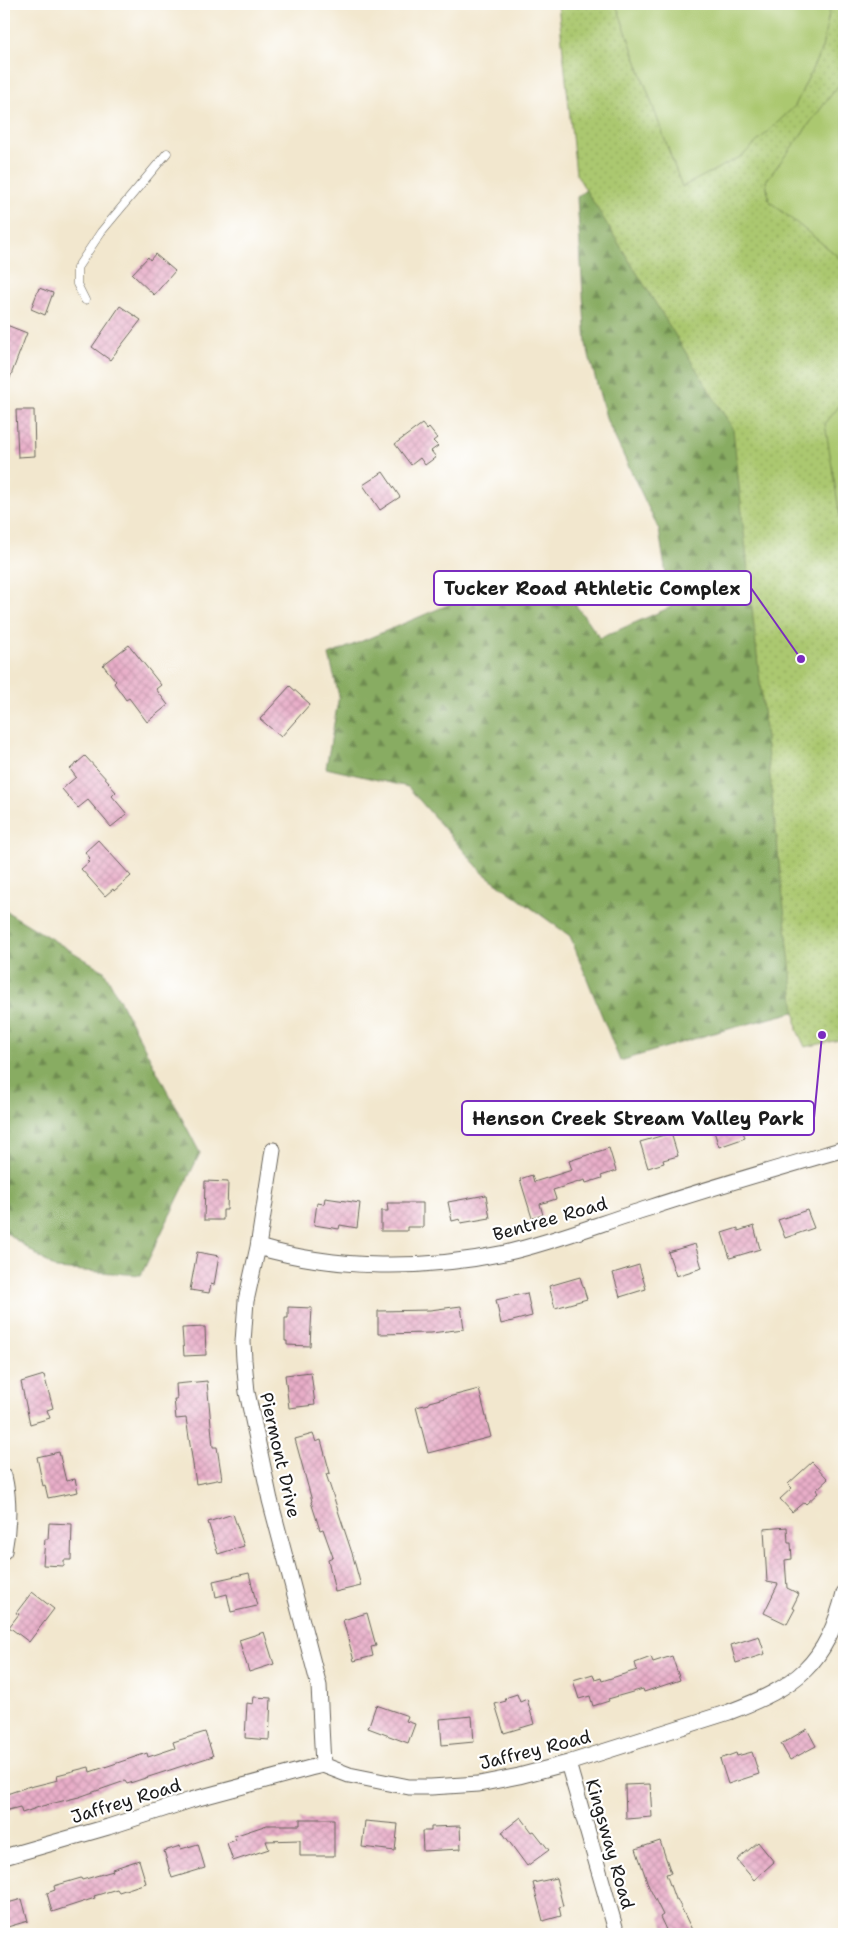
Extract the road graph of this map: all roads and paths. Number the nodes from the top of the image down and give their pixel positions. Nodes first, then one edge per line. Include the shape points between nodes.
1 (168, 153) dead end
2 (85, 300) dead end
3 (844, 1149) edge
4 (273, 1150) dead end
5 (258, 1248) junction
6 (4, 1476) edge
7 (4, 1551) edge
8 (844, 1593) edge
9 (568, 1763) junction
10 (323, 1765) junction
11 (4, 1857) edge
12 (617, 1934) edge

1 - 2 lane via 101,232 77,268 77,284
3 - 5 street, Bentree Road via 494,1255 434,1263 370,1265 298,1258
4 - 5 street, Piermont Drive
5 - 10 street, Piermont Drive via 244,1317 247,1392 270,1500 319,1686
6 - 7 street via 9,1522
8 - 9 street, Jaffrey Road via 827,1641 807,1668 783,1688 729,1712
9 - 10 street, Jaffrey Road via 494,1782 431,1787 387,1784
9 - 12 street, Kingsway Road
10 - 11 street, Jaffrey Road via 190,1800

